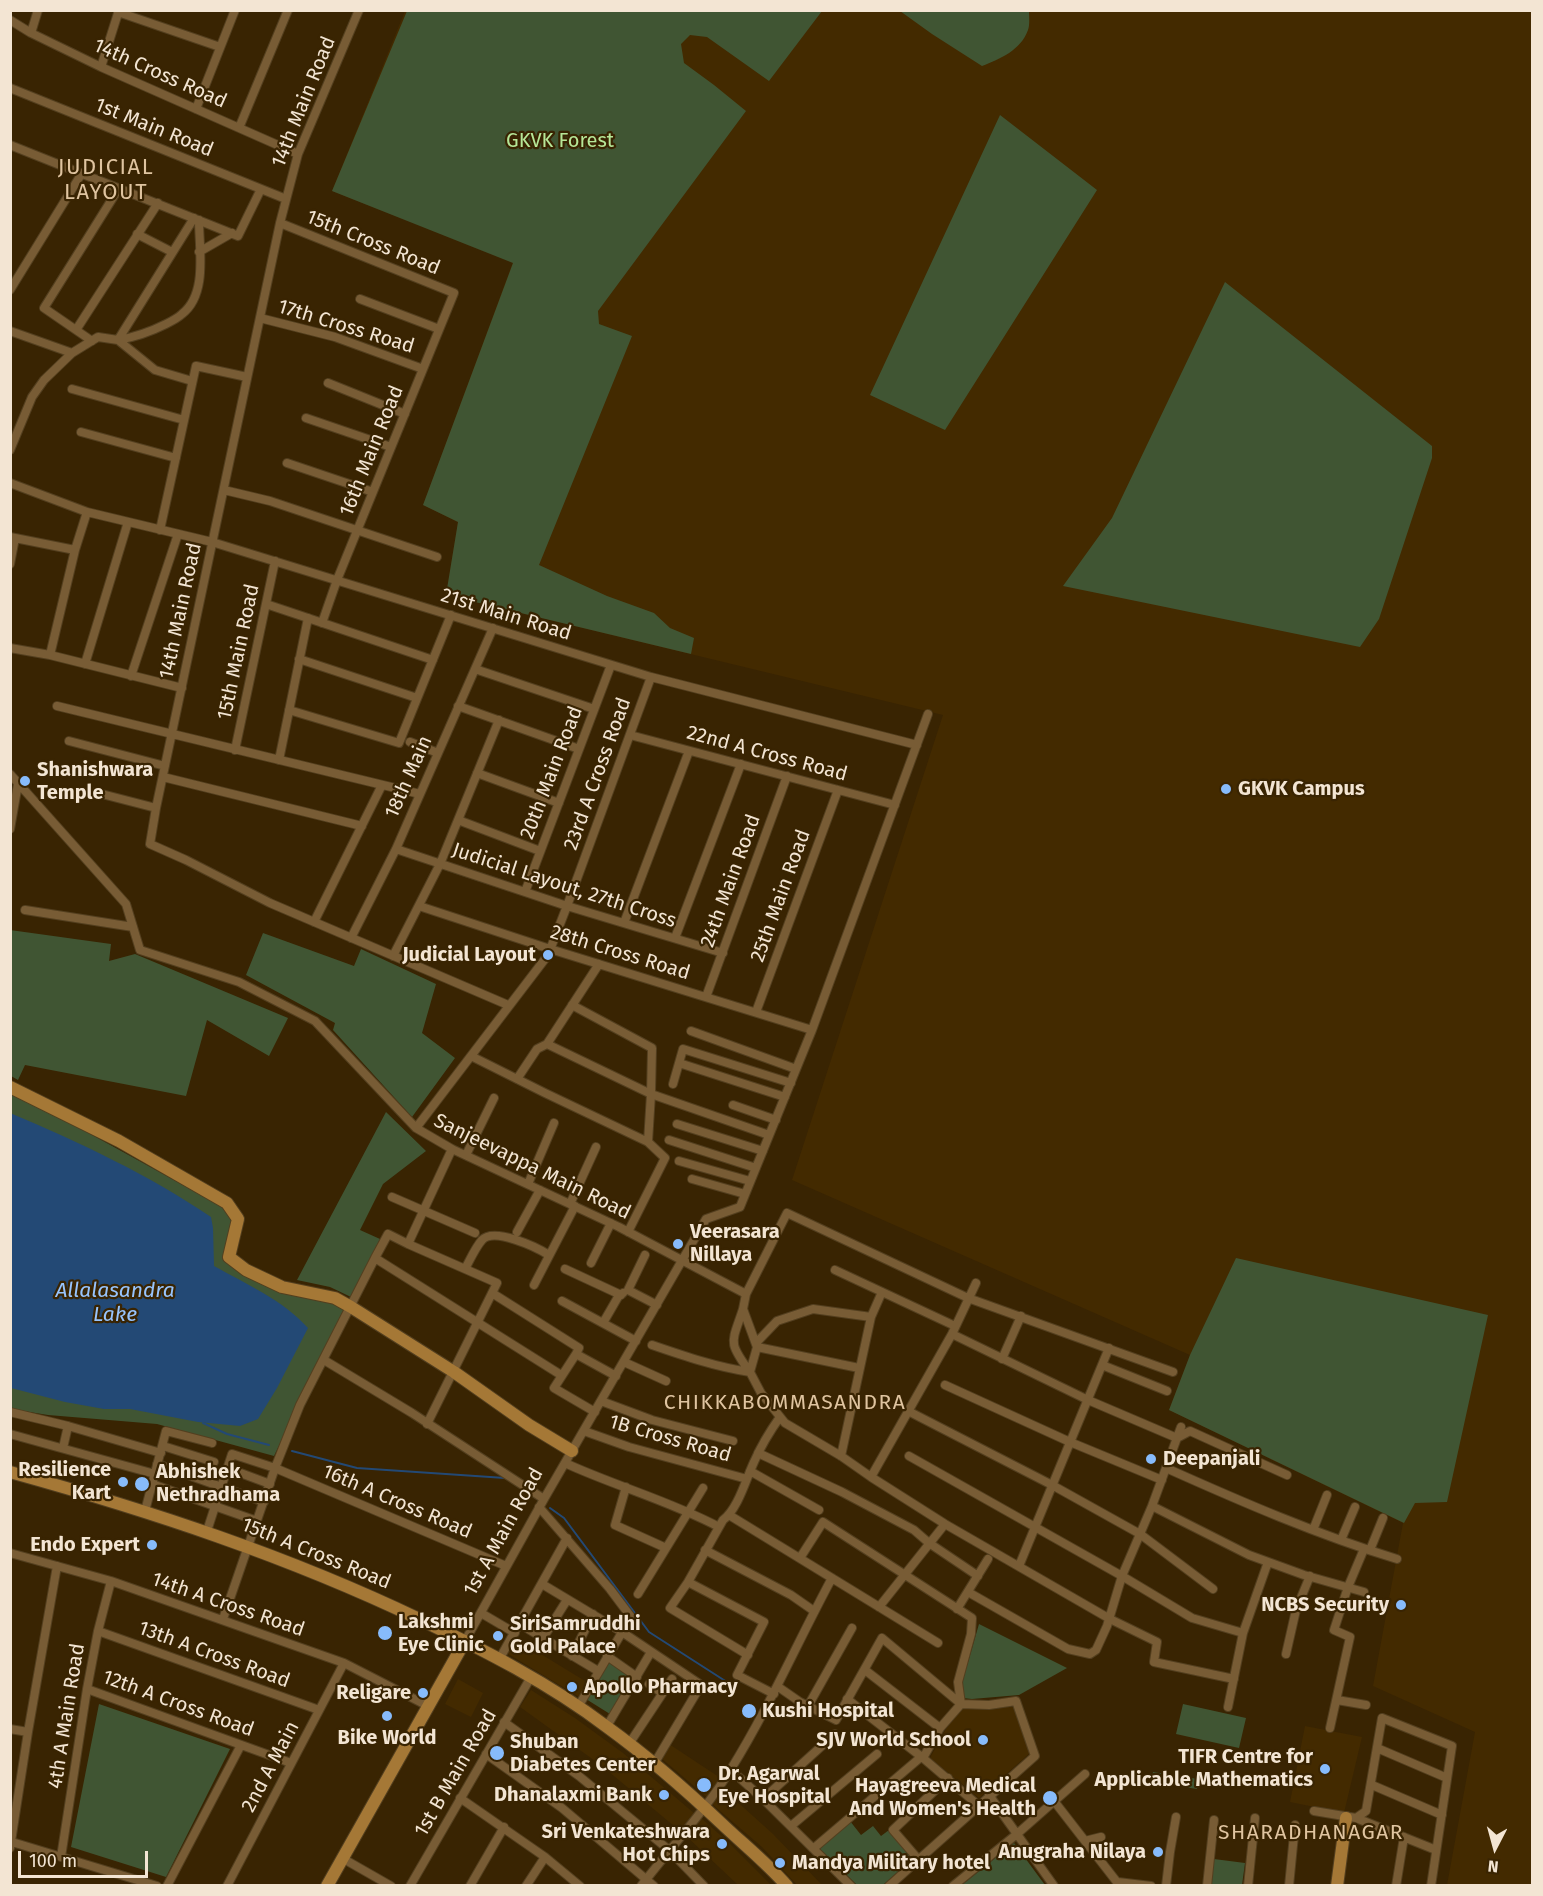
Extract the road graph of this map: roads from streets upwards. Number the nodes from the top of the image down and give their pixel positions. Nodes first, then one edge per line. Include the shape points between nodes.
1 (38, 10) edge
2 (235, 10) edge
3 (288, 10) edge
4 (359, 10) edge
5 (118, 11) edge
6 (10, 20) edge
7 (31, 33) junction
8 (220, 47) junction
9 (101, 67) junction
10 (11, 90) edge
11 (196, 109) junction
12 (239, 128) junction
13 (10, 145) edge
14 (298, 154) junction
15 (82, 173) junction
16 (119, 188) junction
17 (261, 189) junction
18 (286, 199) junction
19 (158, 203) junction
20 (197, 219) junction
21 (280, 223) junction
22 (232, 233) junction
23 (137, 234) junction
24 (172, 252) junction
25 (199, 252) junction
26 (10, 290) edge
27 (454, 293) joint
28 (360, 299) dead end
29 (260, 318) junction
30 (439, 329) junction
31 (76, 330) junction
32 (10, 331) edge
33 (118, 340) junction
34 (92, 341) junction
35 (72, 353) junction
36 (423, 369) junction
37 (248, 377) junction
38 (192, 381) junction
39 (328, 383) dead end
40 (72, 389) dead end
41 (405, 414) junction
42 (306, 418) dead end
43 (184, 420) junction
44 (81, 432) dead end
45 (391, 447) junction
46 (10, 450) edge
47 (176, 458) junction
48 (287, 463) dead end
49 (10, 483) edge
50 (224, 490) junction
51 (373, 492) junction
52 (87, 512) junction
53 (128, 522) junction
54 (160, 530) junction
55 (357, 530) junction
56 (178, 534) junction
57 (13, 537) edge
58 (213, 542) junction
59 (75, 550) junction
60 (436, 557) dead end
61 (275, 561) junction
62 (10, 564) edge
63 (337, 579) junction
64 (266, 604) junction
65 (451, 615) junction
66 (308, 618) junction
67 (322, 623) junction
68 (493, 628) junction
69 (10, 648) edge
70 (50, 655) junction
71 (299, 659) junction
72 (433, 660) junction
73 (85, 664) junction
74 (610, 665) junction
75 (475, 669) junction
76 (131, 676) junction
77 (651, 677) junction
78 (182, 688) junction
79 (417, 698) junction
80 (57, 706) dead end
81 (459, 706) junction
82 (594, 709) junction
83 (289, 710) junction
84 (928, 714) dead end
85 (499, 720) junction
86 (172, 734) junction
87 (630, 735) junction
88 (69, 741) dead end
89 (410, 742) dead end
90 (917, 745) junction
91 (579, 749) junction
92 (235, 750) junction
93 (689, 750) junction
94 (438, 753) junction
95 (279, 760) junction
96 (741, 764) junction
97 (165, 766) junction
98 (477, 773) junction
99 (10, 774) edge
100 (163, 777) junction
101 (787, 777) junction
102 (18, 784) junction
103 (382, 785) junction
104 (838, 790) junction
105 (94, 792) dead end
106 (420, 794) junction
107 (559, 803) junction
108 (895, 805) junction
109 (156, 808) junction
110 (458, 820) junction
111 (362, 826) junction
112 (10, 829) edge
113 (396, 849) junction
114 (540, 851) junction
115 (440, 864) junction
116 (525, 892) junction
117 (419, 906) junction
118 (567, 906) junction
119 (25, 910) dead end
120 (314, 922) junction
121 (624, 923) junction
122 (133, 927) junction
123 (351, 938) junction
124 (675, 938) junction
125 (550, 949) junction
126 (723, 953) junction
127 (393, 956) junction
128 (598, 964) junction
129 (706, 997) junction
130 (508, 1005) junction
131 (572, 1005) junction
132 (756, 1012) junction
133 (812, 1030) junction
134 (691, 1031) dead end
135 (547, 1044) junction
136 (471, 1056) junction
137 (679, 1063) junction
138 (796, 1069) junction
139 (517, 1080) junction
140 (791, 1083) junction
141 (672, 1084) dead end
142 (10, 1087) edge
143 (651, 1094) junction
144 (785, 1096) junction
145 (494, 1098) dead end
146 (733, 1106) dead end
147 (776, 1120) junction
148 (554, 1123) dead end
149 (677, 1124) dead end
150 (416, 1128) junction
151 (769, 1135) junction
152 (669, 1140) dead end
153 (648, 1142) junction
154 (596, 1147) dead end
155 (452, 1149) junction
156 (763, 1151) junction
157 (466, 1155) junction
158 (679, 1161) dead end
159 (756, 1168) junction
160 (692, 1179) dead end
161 (750, 1181) junction
162 (528, 1184) junction
163 (540, 1190) junction
164 (745, 1194) junction
165 (392, 1197) dead end
166 (572, 1205) junction
167 (423, 1209) junction
168 (611, 1223) junction
169 (517, 1232) dead end
170 (628, 1232) junction
171 (474, 1233) dead end
172 (408, 1244) junction
173 (549, 1255) junction
174 (645, 1255) dead end
175 (375, 1258) junction
176 (682, 1262) junction
177 (591, 1263) dead end
178 (465, 1269) junction
179 (566, 1269) dead end
180 (835, 1270) dead end
181 (975, 1283) dead end
182 (534, 1286) dead end
183 (624, 1292) junction
184 (882, 1292) junction
185 (492, 1293) junction
186 (746, 1294) junction
187 (969, 1298) junction
188 (562, 1301) dead end
189 (657, 1305) junction
190 (351, 1307) junction
191 (743, 1309) junction
192 (1020, 1316) junction
193 (871, 1317) junction
194 (478, 1322) junction
195 (603, 1323) junction
196 (953, 1330) junction
197 (636, 1341) junction
198 (652, 1344) dead end
199 (756, 1345) junction
200 (1109, 1348) junction
201 (576, 1354) junction
202 (1002, 1359) junction
203 (324, 1360) junction
204 (624, 1362) junction
205 (1102, 1365) junction
206 (859, 1368) junction
207 (454, 1372) junction
208 (750, 1372) junction
209 (1173, 1372) dead end
210 (561, 1375) junction
211 (616, 1376) junction
212 (666, 1381) dead end
213 (945, 1385) dead end
214 (1167, 1391) dead end
215 (1088, 1400) junction
216 (601, 1401) junction
217 (908, 1411) junction
218 (10, 1412) edge
219 (595, 1412) junction
220 (780, 1417) junction
221 (427, 1424) junction
222 (68, 1426) junction
223 (1181, 1427) dead end
224 (584, 1431) junction
225 (10, 1434) edge
226 (1177, 1438) junction
227 (733, 1441) dead end
228 (1070, 1442) junction
229 (212, 1443) dead end
230 (63, 1448) junction
231 (162, 1449) junction
232 (572, 1451) junction
233 (759, 1453) junction
234 (841, 1456) junction
235 (909, 1456) dead end
236 (214, 1462) dead end
237 (565, 1462) junction
238 (158, 1464) junction
239 (227, 1468) junction
240 (275, 1468) junction
241 (1166, 1468) junction
242 (10, 1472) edge
243 (155, 1474) junction
244 (748, 1475) junction
245 (1287, 1475) dead end
246 (871, 1478) junction
247 (1162, 1480) junction
248 (270, 1484) junction
249 (152, 1485) junction
250 (1052, 1485) junction
251 (221, 1487) junction
252 (626, 1487) junction
253 (703, 1488) dead end
254 (1327, 1495) dead end
255 (264, 1502) junction
256 (542, 1503) junction
257 (1152, 1506) junction
258 (215, 1507) junction
259 (1355, 1507) dead end
260 (819, 1510) dead end
261 (145, 1511) junction
262 (687, 1513) junction
263 (729, 1515) junction
264 (1383, 1518) dead end
265 (257, 1521) junction
266 (945, 1524) junction
267 (1036, 1526) junction
268 (718, 1527) junction
269 (1313, 1530) junction
270 (207, 1532) junction
271 (1140, 1534) junction
272 (567, 1538) junction
273 (1341, 1540) junction
274 (929, 1543) junction
275 (248, 1546) junction
276 (666, 1548) junction
277 (1367, 1549) junction
278 (705, 1550) junction
279 (10, 1553) edge
280 (800, 1558) junction
281 (988, 1559) dead end
282 (1397, 1559) dead end
283 (1268, 1562) junction
284 (57, 1566) junction
285 (506, 1566) junction
286 (1019, 1566) junction
287 (903, 1575) junction
288 (978, 1576) junction
289 (1122, 1576) junction
290 (1310, 1576) junction
291 (832, 1578) junction
292 (111, 1581) junction
293 (688, 1582) junction
294 (542, 1584) junction
295 (1348, 1587) junction
296 (1213, 1589) dead end
297 (968, 1592) junction
298 (1364, 1592) dead end
299 (638, 1594) dead end
300 (567, 1600) junction
301 (879, 1607) junction
302 (957, 1609) junction
303 (814, 1611) junction
304 (481, 1613) junction
305 (593, 1614) junction
306 (1110, 1619) junction
307 (223, 1620) junction
308 (520, 1624) junction
309 (852, 1628) dead end
310 (98, 1631) junction
311 (622, 1632) junction
312 (514, 1633) junction
313 (1244, 1633) junction
314 (543, 1638) junction
315 (465, 1641) junction
316 (938, 1643) dead end
317 (651, 1652) junction
318 (1286, 1654) dead end
319 (748, 1655) junction
320 (572, 1656) junction
321 (607, 1656) junction
322 (500, 1658) junction
323 (344, 1663) junction
324 (865, 1670) junction
325 (598, 1671) junction
326 (531, 1677) junction
327 (637, 1677) junction
328 (672, 1679) dead end
329 (1234, 1679) junction
330 (649, 1684) dead end
331 (87, 1689) junction
332 (775, 1690) junction
333 (662, 1693) junction
334 (847, 1699) junction
335 (1337, 1700) junction
336 (962, 1704) junction
337 (1366, 1705) dead end
338 (428, 1706) junction
339 (808, 1706) junction
340 (578, 1707) junction
341 (1228, 1707) dead end
342 (319, 1710) junction
343 (504, 1722) junction
344 (607, 1726) junction
345 (10, 1728) edge
346 (940, 1728) junction
347 (1329, 1728) dead end
348 (28, 1732) junction
349 (835, 1734) dead end
350 (629, 1744) junction
351 (241, 1745) junction
352 (1377, 1748) junction
353 (486, 1754) junction
354 (877, 1754) dead end
355 (922, 1758) junction
356 (291, 1763) junction
357 (654, 1764) junction
358 (731, 1770) junction
359 (1085, 1774) dead end
360 (948, 1778) junction
361 (1447, 1778) junction
362 (1372, 1785) junction
363 (460, 1798) junction
364 (763, 1799) junction
365 (983, 1801) junction
366 (1054, 1802) junction
367 (704, 1806) junction
368 (1314, 1811) dead end
369 (1442, 1815) junction
370 (1176, 1817) dead end
371 (1255, 1818) dead end
372 (1351, 1818) junction
373 (1214, 1820) dead end
374 (1295, 1825) dead end
375 (791, 1826) junction
376 (504, 1827) junction
377 (1017, 1834) junction
378 (1101, 1837) dead end
379 (1404, 1837) junction
380 (1085, 1841) junction
381 (11, 1845) edge
382 (814, 1848) junction
383 (669, 1850) junction
384 (1436, 1850) junction
385 (61, 1857) junction
386 (545, 1857) junction
387 (342, 1858) junction
388 (918, 1859) junction
389 (644, 1882) edge
390 (1119, 1884) edge
391 (157, 1886) edge
392 (167, 1886) edge
393 (227, 1886) edge
394 (327, 1886) edge
395 (391, 1886) edge
396 (410, 1886) edge
397 (470, 1886) edge
398 (526, 1886) edge
399 (580, 1886) edge
400 (654, 1886) edge
401 (704, 1886) edge
402 (787, 1886) edge
403 (851, 1886) edge
404 (889, 1886) edge
405 (953, 1886) edge
406 (1054, 1886) edge
407 (1151, 1886) edge
408 (1166, 1886) edge
409 (1207, 1886) edge
410 (1248, 1886) edge
411 (1289, 1886) edge
412 (1337, 1886) edge
413 (1396, 1886) edge
414 (1431, 1886) edge

1 - 7 street
2 - 8 street
3 - 12 street
4 - 14 street, 14th Main Road
5 - 8 street
5 - 9 street
6 - 7 street, 14th Cross Road
7 - 9 street, 14th Cross Road
8 - 11 street
9 - 11 street, 14th Cross Road
10 - 17 street, 1st Main Road
11 - 12 street, 14th Cross Road
12 - 14 street, 14th Cross Road
13 - 15 street
14 - 18 street, 14th Main Road
15 - 16 street
15 - 26 street
16 - 19 street
16 - 31 street via 44,308
17 - 18 street, 1st Main Road
17 - 22 street via 238,236
18 - 21 street, 14th Main Road
19 - 20 street
19 - 23 street
20 - 22 street
20 - 24 street
20 - 25 street
21 - 27 street, 15th Cross Road
21 - 29 street, 14th Main Road
22 - 25 street
23 - 24 street
23 - 31 street
24 - 33 street
25 - 33 street via 199,279 194,299 184,313 139,336
27 - 30 street, 16th Main Road
28 - 30 street
29 - 36 street, 17th Cross Road via 335,337
29 - 37 street, 14th Main Road
30 - 36 street, 16th Main Road
31 - 34 street
32 - 35 street
33 - 34 street via 98,337
33 - 38 street via 155,370
34 - 35 street
35 - 46 street via 32,397
36 - 41 street, 16th Main Road
37 - 38 street via 196,366
37 - 50 street, 14th Main Road
38 - 43 street
39 - 41 street
40 - 43 street
41 - 45 street, 16th Main Road
42 - 45 street
43 - 47 street
44 - 47 street
45 - 51 street, 16th Main Road
47 - 54 street
48 - 51 street
49 - 52 street, 21st Main Road
50 - 55 street
50 - 58 street, 14th Main Road
51 - 55 street, 16th Main Road
52 - 53 street, 21st Main Road
52 - 59 street
53 - 54 street, 21st Main Road
53 - 73 street
54 - 56 street, 21st Main Road
55 - 60 street
55 - 63 street, 16th Main Road
56 - 58 street, 21st Main Road
56 - 76 street
57 - 59 street
57 - 62 street
58 - 61 street, 21st Main Road
58 - 78 street, 14th Main Road
59 - 70 street
61 - 63 street, 21st Main Road
61 - 64 street, 15th Main Road
63 - 65 street, 21st Main Road
63 - 67 street, 16th Main Road
64 - 66 street
64 - 92 street, 15th Main Road
65 - 68 street, 21st Main Road
65 - 72 street
66 - 67 street
66 - 71 street
67 - 72 street
68 - 74 street, 21st Main Road
68 - 75 street, 18th Main
69 - 70 street
70 - 73 street
71 - 79 street
71 - 83 street
72 - 79 street
73 - 76 street
74 - 77 street, 21st Main Road
74 - 82 street, 20th Main Road
75 - 81 street, 18th Main
75 - 82 street
76 - 78 street
77 - 87 street, 23rd A Cross Road
77 - 90 street, 21st Main Road
78 - 86 street, 14th Main Road
79 - 83 street via 399,743
80 - 86 street
81 - 85 street
81 - 94 street, 18th Main
82 - 91 street, 20th Main Road
83 - 95 street
84 - 90 street
85 - 91 street
85 - 98 street
86 - 92 street
86 - 97 street, 14th Main Road
87 - 93 street, 22nd A Cross Road
87 - 118 street, 23rd A Cross Road
88 - 97 street
89 - 94 street
90 - 108 street
91 - 107 street, 20th Main Road
92 - 95 street
93 - 96 street, 22nd A Cross Road
93 - 121 street
94 - 106 street, 18th Main
95 - 103 street
96 - 101 street, 22nd A Cross Road
96 - 124 street
97 - 100 street, 14th Main Road
98 - 107 street
98 - 110 street
99 - 102 street, Sanjeevappa Main Road
100 - 109 street, 14th Main Road
100 - 111 street
101 - 104 street, 22nd A Cross Road
101 - 126 street, 24th Main Road
102 - 112 street
102 - 122 street, Sanjeevappa Main Road via 126,904
103 - 106 street
103 - 111 street
104 - 108 street, 22nd A Cross Road
104 - 132 street, 25th Main Road
105 - 109 street
106 - 113 street, 18th Main
107 - 114 street, 20th Main Road
108 - 133 street
109 - 120 street, 14th Main Road via 150,844
110 - 114 street
110 - 115 street
111 - 120 street
113 - 115 street, Judicial Layout, 27th Cross
113 - 123 street, 18th Main
114 - 116 street, 20th Main Road
115 - 116 street, Judicial Layout, 27th Cross
115 - 117 street
116 - 118 street, Judicial Layout, 27th Cross
117 - 125 street, 28th Cross Road
117 - 127 street
118 - 121 street, Judicial Layout, 27th Cross
118 - 125 street, 23rd A Cross Road
119 - 122 street
120 - 123 street, 14th Main Road
121 - 124 street, Judicial Layout, 27th Cross
122 - 150 street, Sanjeevappa Main Road via 140,950 239,982 315,1021
123 - 127 street, 14th Main Road
124 - 126 street, Judicial Layout, 27th Cross
125 - 128 street, 28th Cross Road
125 - 130 street, 23rd A Cross Road
126 - 129 street, 24th Main Road
127 - 130 street, 14th Main Road
128 - 129 street, 28th Cross Road
128 - 131 street
129 - 132 street, 28th Cross Road
130 - 136 street, 23rd A Cross Road
131 - 135 street
131 - 143 street via 652,1048
132 - 133 street, 28th Cross Road
133 - 138 street
134 - 138 street
135 - 139 street via 537,1049
135 - 143 street
136 - 139 street
136 - 150 street, 23rd A Cross Road
137 - 140 street via 683,1049
137 - 141 street
137 - 144 street
138 - 140 street
139 - 153 street
140 - 144 street
142 - 190 street via 119,1141 227,1203 238,1219 229,1257 246,1270 282,1287 335,1299
143 - 151 street
143 - 153 street
144 - 147 street
145 - 157 street
146 - 147 street
147 - 151 street
148 - 162 street
149 - 156 street
150 - 155 street, Sanjeevappa Main Road
151 - 156 street
152 - 159 street
153 - 170 street via 665,1158
154 - 166 street
155 - 157 street, Sanjeevappa Main Road
155 - 167 street
156 - 159 street
157 - 162 street, Sanjeevappa Main Road
158 - 161 street
159 - 161 street
160 - 164 street
161 - 164 street
162 - 163 street, Sanjeevappa Main Road
163 - 166 street, Sanjeevappa Main Road
163 - 169 street
164 - 176 street, 1st A Main Road via 740,1207 706,1219
165 - 167 street
166 - 168 street, Sanjeevappa Main Road
166 - 173 street
167 - 171 street
167 - 172 street
168 - 170 street, Sanjeevappa Main Road
168 - 177 street
170 - 176 street, Sanjeevappa Main Road
172 - 175 street via 388,1234
172 - 178 street
173 - 178 street via 531,1245 487,1236
173 - 182 street
174 - 183 street
175 - 190 street
175 - 194 street
176 - 186 street, Sanjeevappa Main Road
176 - 189 street, 1st A Main Road
178 - 185 street via 497,1283
179 - 183 street
180 - 184 street
181 - 187 street
183 - 189 street
183 - 195 street
184 - 193 street
184 - 196 street
185 - 194 street
185 - 201 street via 579,1348
186 - 187 street via 787,1213
186 - 191 street
187 - 192 street
187 - 196 street
188 - 195 street
189 - 197 street, 1st A Main Road
190 - 203 street
190 - 207 street
191 - 199 street
191 - 208 street via 733,1344
192 - 200 street
192 - 202 street
193 - 199 street via 813,1309 777,1321
193 - 206 street
194 - 207 street
194 - 210 street
195 - 197 street
196 - 202 street
196 - 217 street
197 - 204 street, 1st A Main Road
198 - 208 street
199 - 206 street
199 - 208 street
200 - 205 street
200 - 209 street
201 - 210 street
201 - 211 street
202 - 215 street
203 - 221 street
203 - 240 street via 300,1405
204 - 211 street, 1st A Main Road
204 - 212 street
205 - 214 street
205 - 215 street
206 - 234 street
207 - 221 street
207 - 232 street
208 - 220 street
210 - 219 street via 554,1388
211 - 216 street, 1st A Main Road
213 - 228 street
215 - 226 street
215 - 228 street
216 - 219 street, 1st A Main Road
216 - 227 street via 652,1420
217 - 246 street
217 - 250 street
218 - 222 street
219 - 224 street, 1st A Main Road
220 - 233 street
220 - 234 street
221 - 256 street
222 - 230 street
222 - 231 street
223 - 226 street
224 - 232 street, 1st A Main Road
224 - 244 street, 1B Cross Road via 629,1447
225 - 230 street
226 - 241 street
226 - 245 street via 1190,1431
228 - 247 street
228 - 250 street
229 - 231 street via 166,1431
230 - 243 street
231 - 236 street
231 - 238 street
232 - 237 street, 1st A Main Road
233 - 244 street
233 - 274 street via 914,1530
234 - 246 street
235 - 267 street
237 - 252 street
237 - 256 street, 1st A Main Road
238 - 243 street
238 - 251 street
239 - 240 street, 16th A Cross Road via 231,1454
239 - 248 street
239 - 251 street
240 - 248 street
240 - 285 street, 16th A Cross Road
241 - 247 street
241 - 269 street
242 - 261 street, 15th A Cross Road
243 - 249 street
244 - 260 street, 1B Cross Road
244 - 263 street
246 - 266 street
247 - 257 street
248 - 255 street
249 - 258 street
249 - 261 street
250 - 267 street
250 - 271 street
251 - 255 street
251 - 258 street
252 - 262 street
252 - 276 street via 615,1526
253 - 262 street
254 - 269 street
255 - 265 street
256 - 272 street
256 - 285 street, 1st A Main Road
257 - 271 street
257 - 283 street
258 - 265 street
258 - 270 street
259 - 273 street
261 - 270 street, 15th A Cross Road
262 - 268 street
262 - 276 street
263 - 268 street
263 - 280 street
264 - 277 street
265 - 275 street
266 - 274 street
266 - 286 street
267 - 286 street
267 - 289 street
268 - 278 street
269 - 273 street
270 - 275 street, 15th A Cross Road
271 - 289 street
271 - 296 street
272 - 294 street
272 - 311 street via 631,1617
273 - 277 street
274 - 287 street
274 - 288 street
275 - 307 street
275 - 315 street, 15th A Cross Road
276 - 299 street
277 - 282 street
277 - 295 street
278 - 293 street
278 - 303 street
279 - 284 street, 14th A Cross Road
280 - 287 street via 823,1522
280 - 291 street
281 - 288 street
283 - 290 street
283 - 313 street
284 - 292 street, 14th A Cross Road
284 - 348 street
285 - 304 street, 1st A Main Road
286 - 306 street
287 - 301 street
287 - 302 street
288 - 297 street
289 - 306 street
289 - 313 street via 1192,1618
290 - 295 street
290 - 318 street via 1296,1611
291 - 301 street
291 - 303 street
292 - 307 street, 14th A Cross Road
292 - 310 street, 4th A Main Road
293 - 319 street via 764,1622
293 - 319 street via 670,1608
294 - 300 street
294 - 308 street
295 - 298 street
295 - 335 street via 1334,1630 1350,1637
297 - 302 street
297 - 306 street via 1068,1649 1082,1653 1096,1650
300 - 305 street
300 - 314 street
301 - 316 street
302 - 336 street via 972,1618 958,1683
303 - 332 street
304 - 312 street
304 - 315 street, 1st A Main Road
305 - 311 street
305 - 320 street
306 - 329 street via 1157,1642 1154,1662
307 - 323 street, 14th A Cross Road
308 - 312 street
308 - 314 street
309 - 339 street
310 - 331 street, 4th A Main Road
310 - 342 street, 13th A Cross Road
311 - 317 street
311 - 321 street
312 - 322 street
313 - 329 street
314 - 320 street
315 - 322 street, 15th A Cross Road
315 - 338 street, 1st A Main Road
317 - 327 street
317 - 357 street via 701,1685
319 - 332 street via 737,1676
320 - 325 street
321 - 325 street
321 - 327 street
322 - 326 street, 15th A Cross Road
323 - 338 street, 14th A Cross Road
323 - 342 street, 2nd A Main
324 - 334 street
324 - 336 street via 882,1638
324 - 346 street
325 - 340 street
326 - 340 street, 15th A Cross Road
326 - 343 street, 1st B Main Road
327 - 344 street
328 - 333 street
329 - 341 street
330 - 333 street
331 - 351 street, 12th A Cross Road
331 - 385 street, 4th A Main Road
332 - 339 street
332 - 358 street
333 - 350 street
334 - 339 street via 836,1720
334 - 355 street
335 - 337 street
335 - 347 street
336 - 346 street
336 - 365 street via 1016,1701 1035,1756
338 - 387 street, 1st A Main Road
340 - 344 street, 15th A Cross Road
342 - 356 street, 2nd A Main
343 - 353 street, 1st B Main Road
343 - 383 street via 579,1776
344 - 350 street, 15th A Cross Road
345 - 348 street
346 - 355 street
348 - 381 street
349 - 364 street
350 - 357 street, 15th A Cross Road
351 - 356 street, 12th A Cross Road
351 - 392 street
352 - 361 street
352 - 361 street via 1382,1718 1452,1746
352 - 362 street
353 - 363 street, 1st B Main Road
353 - 389 street via 562,1808
354 - 375 street
355 - 360 street
355 - 382 street
356 - 393 street, 2nd A Main
357 - 367 street, 15th A Cross Road
358 - 364 street
358 - 367 street
359 - 366 street
360 - 365 street
360 - 388 street via 893,1830
361 - 369 street
362 - 369 street
362 - 372 street via 1366,1811
363 - 376 street
363 - 396 street, 1st B Main Road
364 - 375 street
365 - 377 street
365 - 388 street
366 - 377 street
366 - 380 street
367 - 383 street
367 - 402 street, 15th A Cross Road
368 - 372 street
369 - 384 street
370 - 408 street
371 - 410 street
372 - 379 street
372 - 412 street
373 - 409 street
374 - 411 street
375 - 382 street
376 - 386 street
376 - 397 street
377 - 405 street
377 - 406 street
378 - 380 street
379 - 384 street
379 - 413 street
380 - 390 street
381 - 385 street
382 - 403 street
383 - 389 street
383 - 401 street
384 - 414 street
385 - 391 street
386 - 398 street
386 - 399 street
387 - 394 street, 1st A Main Road
387 - 395 street
388 - 404 street
389 - 400 street
390 - 407 street

